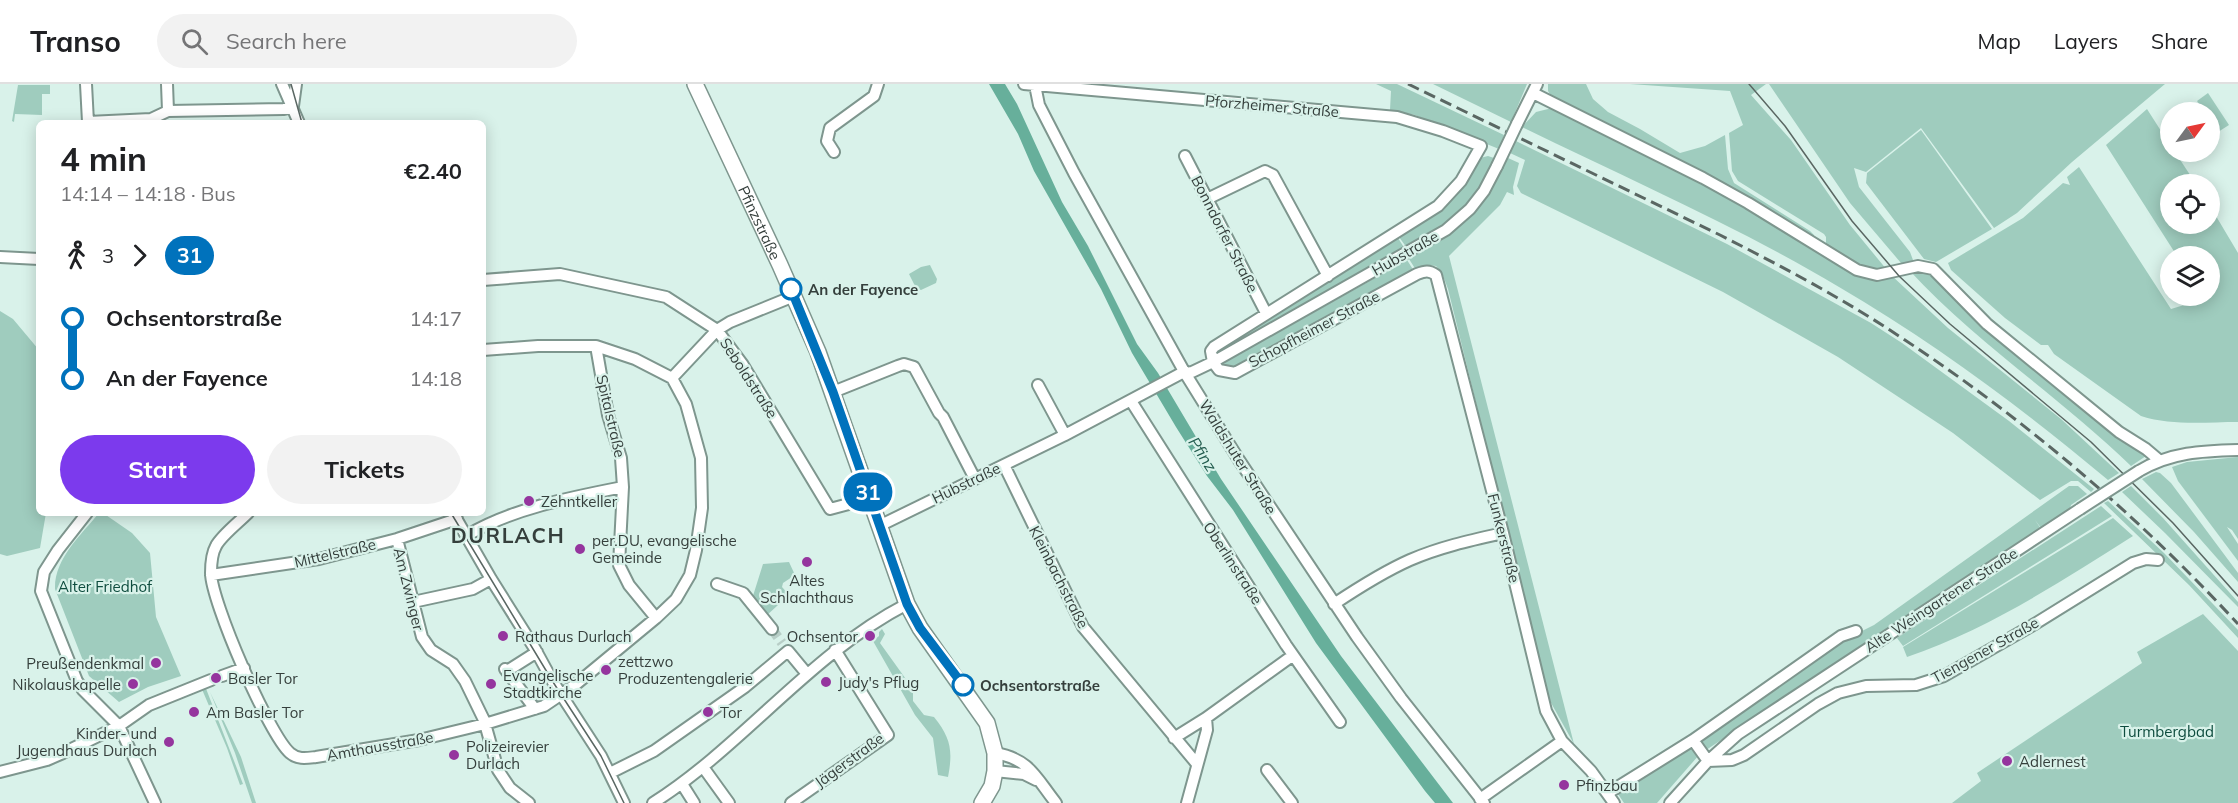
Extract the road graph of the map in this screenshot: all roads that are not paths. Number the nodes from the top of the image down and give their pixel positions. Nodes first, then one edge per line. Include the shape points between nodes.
1 (86, 84) edge
2 (167, 84) edge
3 (282, 84) edge
4 (296, 84) edge
5 (694, 84) edge
6 (878, 84) edge
7 (1029, 85) edge
8 (1535, 89) edge
9 (293, 107) junction
10 (168, 111) junction
11 (88, 120) edge
12 (153, 120) edge
13 (298, 120) edge
14 (1480, 146) joint
15 (834, 152) dead end
16 (1185, 156) dead end
17 (1207, 199) junction
18 (0, 256) edge
19 (36, 259) edge
20 (1417, 274) joint
21 (1328, 276) junction
22 (486, 280) edge
23 (794, 296) junction
24 (1266, 313) junction
25 (717, 330) junction
26 (596, 346) junction
27 (486, 350) edge
28 (1213, 362) junction
29 (1185, 373) junction
30 (672, 378) junction
31 (1038, 385) dead end
32 (833, 392) junction
33 (1131, 401) junction
34 (1065, 435) junction
35 (2238, 450) edge
36 (2159, 460) junction
37 (1004, 465) junction
38 (975, 479) junction
39 (622, 487) junction
40 (871, 498) junction
41 (85, 516) edge
42 (245, 516) edge
43 (455, 516) edge
44 (881, 525) junction
45 (471, 533) junction
46 (1503, 533) junction
47 (397, 539) junction
48 (2158, 560) dead end
49 (211, 575) junction
50 (491, 579) junction
51 (717, 584) dead end
52 (413, 602) junction
53 (907, 604) junction
54 (1334, 604) junction
55 (656, 618) junction
56 (772, 629) tunnel mouth
57 (1856, 631) dead end
58 (835, 650) junction
59 (537, 652) junction
60 (1292, 656) junction
61 (243, 668) junction
62 (807, 674) junction
63 (561, 695) junction
64 (535, 709) junction
65 (1206, 718) junction
66 (1340, 722) dead end
67 (485, 724) junction
68 (119, 726) junction
69 (1174, 738) junction
70 (1693, 740) junction
71 (1562, 741) junction
72 (995, 753) junction
73 (1708, 761) junction
74 (1197, 764) junction
75 (703, 766) junction
76 (1267, 770) dead end
77 (995, 771) junction
78 (0, 772) edge
79 (610, 773) junction
80 (682, 784) junction
81 (1043, 786) junction
82 (1611, 798) edge
83 (1482, 801) edge
84 (155, 803) edge
85 (529, 803) edge
86 (624, 803) edge
87 (653, 803) edge
88 (694, 803) edge
89 (729, 803) edge
90 (790, 803) edge
91 (982, 803) edge
92 (1056, 803) edge
93 (1187, 803) edge
94 (1292, 803) edge
95 (1670, 803) edge

1 - 11 street
2 - 10 street
3 - 9 street
4 - 9 street
5 - 23 main road, Pfinzstraße
6 - 15 street via 874,96 830,128 827,141
7 - 14 street, Pforzheimer Straße via 1397,117
7 - 29 street, Waldshuter Straße
8 - 28 street, Hubstraße, bridge via 1484,191 1446,230
8 - 36 street via 1721,188 1857,270 1877,275 1918,266 1933,269 1987,324
9 - 10 street
9 - 13 street
10 - 12 street
14 - 21 street, Hubstraße via 1461,181 1438,206
16 - 17 street, Bonndorfer Straße
17 - 21 street via 1265,171 1273,175
17 - 24 street, Bonndorfer Straße
18 - 19 street
20 - 28 street, Schopfheimer Straße via 1235,372 1219,370
20 - 46 street, Funkerstraße via 1432,272 1439,282
21 - 24 street, Hubstraße
22 - 25 street, Seboldstraße via 547,274 584,278 666,297
23 - 25 street
23 - 32 main road, Pfinzstraße
24 - 28 street, Hubstraße via 1214,347
25 - 30 street
25 - 40 street, Seboldstraße via 743,365 830,509
26 - 27 street
26 - 30 street via 635,359
26 - 39 street, Spitalstraße via 608,415 621,458
28 - 29 street, Hubstraße
29 - 33 street, Hubstraße
29 - 54 street, Waldshuter Straße
30 - 55 street, Amthausstraße via 686,404 701,458 702,508 690,575 676,599
31 - 34 street
32 - 38 street via 904,364 914,367
32 - 40 main road, Pfinzstraße
33 - 34 street, Hubstraße
33 - 60 street, Oberlinstraße
34 - 37 street, Hubstraße
35 - 36 street, Alte Weingartener Straße via 2194,451
36 - 73 street, Alte Weingartener Straße, bridge via 1738,734
37 - 38 street, Hubstraße
37 - 69 street, Kleinbachstraße via 1083,627
38 - 44 street, Hubstraße
39 - 45 street via 567,498
39 - 55 street, Spitalstraße via 620,565 629,585
40 - 44 main road, Pfinzstraße
41 - 68 street via 44,572 41,591 80,686
42 - 49 street via 216,546
43 - 45 street
43 - 47 street, Mittelstraße
44 - 53 main road, Pfinzstraße
45 - 50 street
46 - 54 street via 1411,560
46 - 71 street, Funkerstraße via 1546,711
47 - 49 street, Mittelstraße via 320,559
47 - 52 street, Am Zwinger
48 - 73 street, Tiengener Straße via 2133,563 1944,676 1916,685 1866,686 1838,693 1744,755
49 - 61 street, Amthausstraße
50 - 52 street via 473,589
50 - 59 street
51 - 56 street via 743,593
52 - 67 street, Am Zwinger via 422,637 431,650 453,664
53 - 58 street
53 - 72 main road, Pfinzstraße via 979,708
54 - 83 street, Waldshuter Straße
55 - 63 street, Amthausstraße
57 - 70 street via 1841,636
58 - 62 street
58 - 90 street, Jägerstraße via 888,735
59 - 63 street
59 - 64 street via 506,670
60 - 65 street
60 - 66 street, Oberlinstraße
61 - 67 street, Amthausstraße via 284,746 303,759 419,740
61 - 68 street via 148,705
62 - 75 street
62 - 79 street via 785,647 745,687 654,751
63 - 64 street, Amthausstraße
63 - 79 street
64 - 67 street, Amthausstraße
65 - 69 street
65 - 74 street via 1207,730
67 - 85 street, Am Zwinger via 498,770 510,788
68 - 78 street via 56,756
68 - 84 street
69 - 74 street, Kleinbachstraße
70 - 73 street
70 - 82 street
71 - 82 street, Funkerstraße
71 - 83 street
72 - 77 main road, Pfinzstraße
72 - 81 street via 1017,759
73 - 95 street, Alte Weingartener Straße
74 - 93 street
75 - 80 street
75 - 89 street
76 - 94 street
77 - 81 street via 1024,774
77 - 91 main road via 993,786
79 - 86 street
80 - 87 street
80 - 88 street
81 - 92 street

